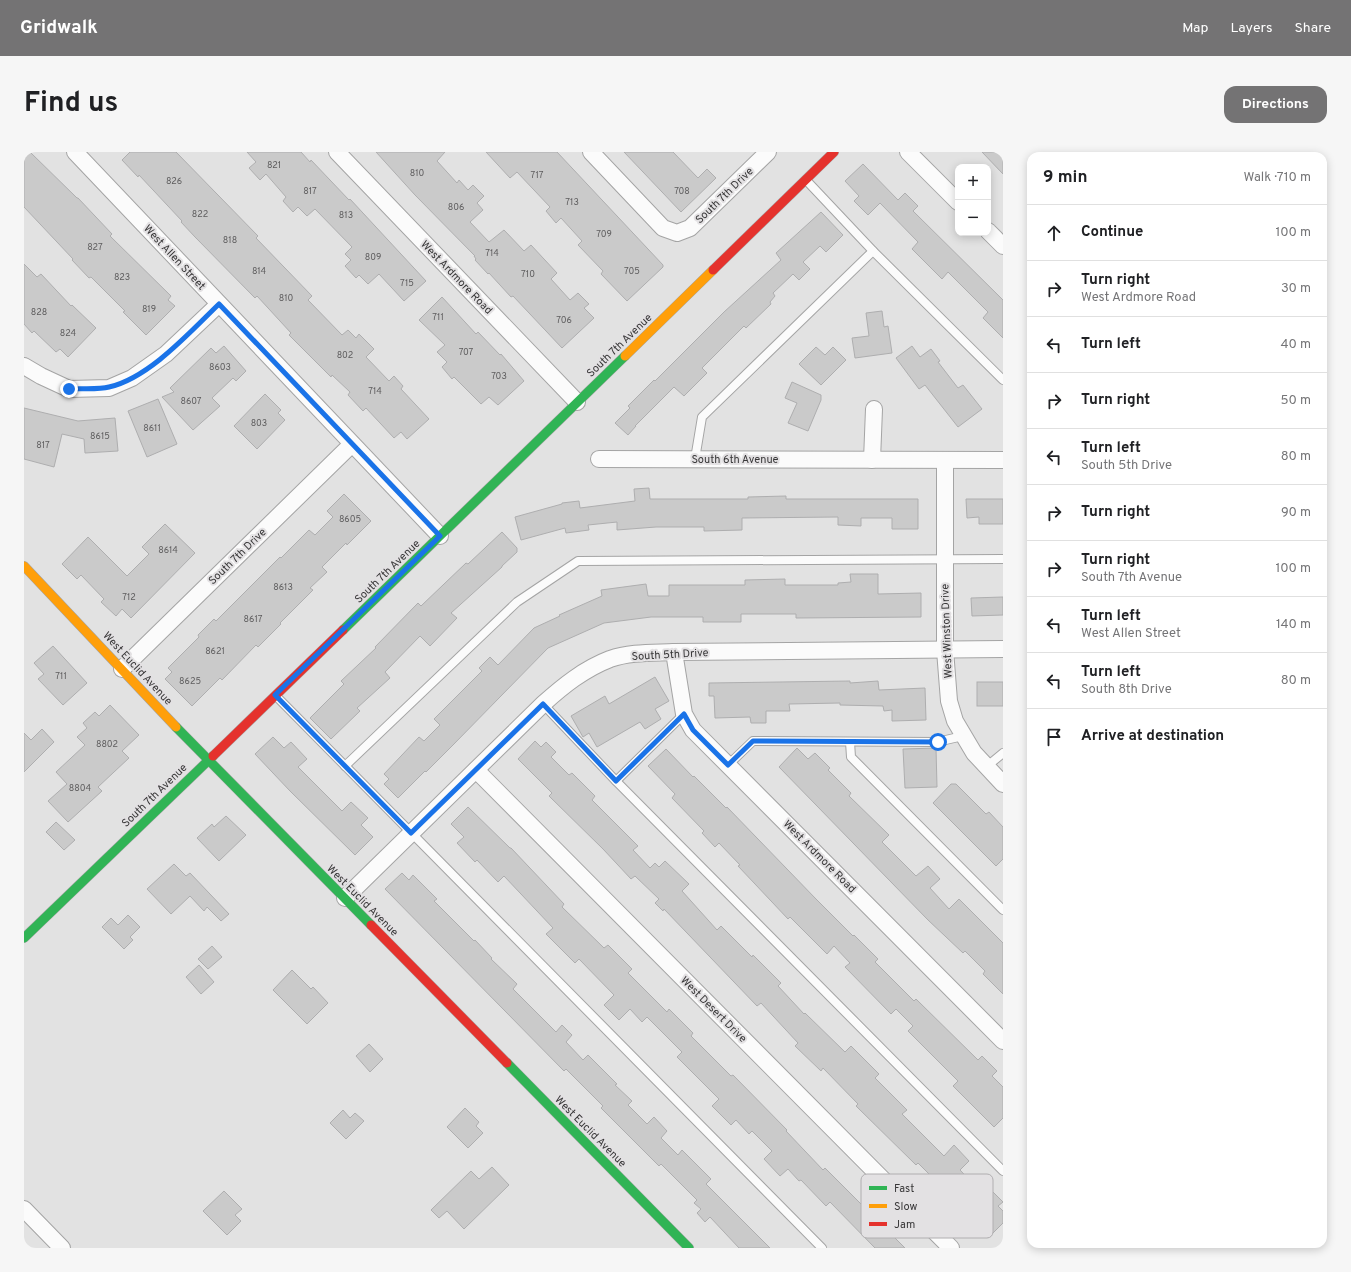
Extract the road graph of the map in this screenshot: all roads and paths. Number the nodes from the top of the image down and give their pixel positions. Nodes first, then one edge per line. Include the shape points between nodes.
1 (75, 152) edge
2 (337, 152) edge
3 (591, 152) edge
4 (768, 152) edge
5 (834, 152) edge
6 (908, 152) edge
7 (805, 179) junction
8 (956, 200) edge
9 (991, 234) edge
10 (1003, 245) edge
11 (873, 251) junction
12 (219, 304) junction
13 (24, 366) edge
14 (1003, 380) edge
15 (577, 402) junction
16 (874, 409) dead end
17 (352, 444) junction
18 (599, 459) dead end
19 (695, 459) junction
20 (872, 460) junction
21 (945, 460) junction
22 (1003, 460) edge
23 (440, 536) junction
24 (944, 559) junction
25 (1003, 559) edge
26 (24, 566) edge
27 (1003, 649) edge
28 (945, 650) junction
29 (674, 652) junction
30 (122, 669) junction
31 (275, 695) junction
32 (543, 704) junction
33 (684, 714) junction
34 (963, 736) junction
35 (850, 742) junction
36 (1003, 753) edge
37 (208, 760) junction
38 (728, 765) junction
39 (345, 766) junction
40 (986, 767) junction
41 (476, 770) junction
42 (616, 781) junction
43 (1003, 784) edge
44 (411, 833) junction
45 (345, 898) junction
46 (1003, 910) edge
47 (25, 934) edge
48 (1003, 1041) edge
49 (1003, 1171) edge
50 (877, 1174) edge
51 (24, 1209) edge
52 (941, 1238) edge
53 (62, 1248) edge
54 (689, 1248) edge
55 (822, 1248) edge
56 (951, 1248) edge

1 - 12 street, West Allen Street
2 - 15 street, West Ardmore Road
3 - 4 street, South 7th Drive via 663,228 677,233 690,228
5 - 7 street, South 7th Avenue
6 - 8 street
7 - 11 lane
7 - 15 street, South 7th Avenue
9 - 10 street
11 - 14 lane
11 - 19 lane via 702,417
12 - 13 street via 166,354 132,378 109,388 69,389
12 - 17 street, West Allen Street
15 - 23 street, South 7th Avenue
16 - 20 street
17 - 23 street, West Allen Street
17 - 30 street, South 7th Drive
18 - 19 street, South 6th Avenue
19 - 20 street, South 6th Avenue
20 - 21 street, South 6th Avenue
21 - 22 street, South 6th Avenue
21 - 24 street, West Winston Drive
23 - 31 street, South 7th Avenue
24 - 25 lane
24 - 28 street, West Winston Drive
24 - 39 lane via 578,561 517,602
26 - 30 street, West Euclid Avenue
27 - 28 street, South 5th Drive
28 - 29 street, South 5th Drive
28 - 34 street, West Winston Drive via 949,701
29 - 32 street, South 5th Drive via 610,659 566,684
29 - 33 street, West Ardmore Road
30 - 37 street, West Euclid Avenue
31 - 37 street, South 7th Avenue
31 - 39 lane
32 - 41 street, South 5th Drive
32 - 42 lane
33 - 38 street, West Ardmore Road via 693,730
33 - 42 lane
34 - 35 lane via 938,742
34 - 40 street, West Winston Drive
35 - 38 lane via 753,741
35 - 46 lane via 851,757
36 - 40 lane
37 - 45 street, West Euclid Avenue
37 - 47 street, South 7th Avenue
38 - 48 street, West Ardmore Road
39 - 44 lane
40 - 43 street, West Winston Drive
41 - 44 street, South 5th Drive
41 - 50 street, West Desert Drive
42 - 49 lane
44 - 45 street, South 5th Drive
44 - 55 lane
45 - 54 street, West Euclid Avenue
51 - 53 street
52 - 56 street, West Desert Drive

